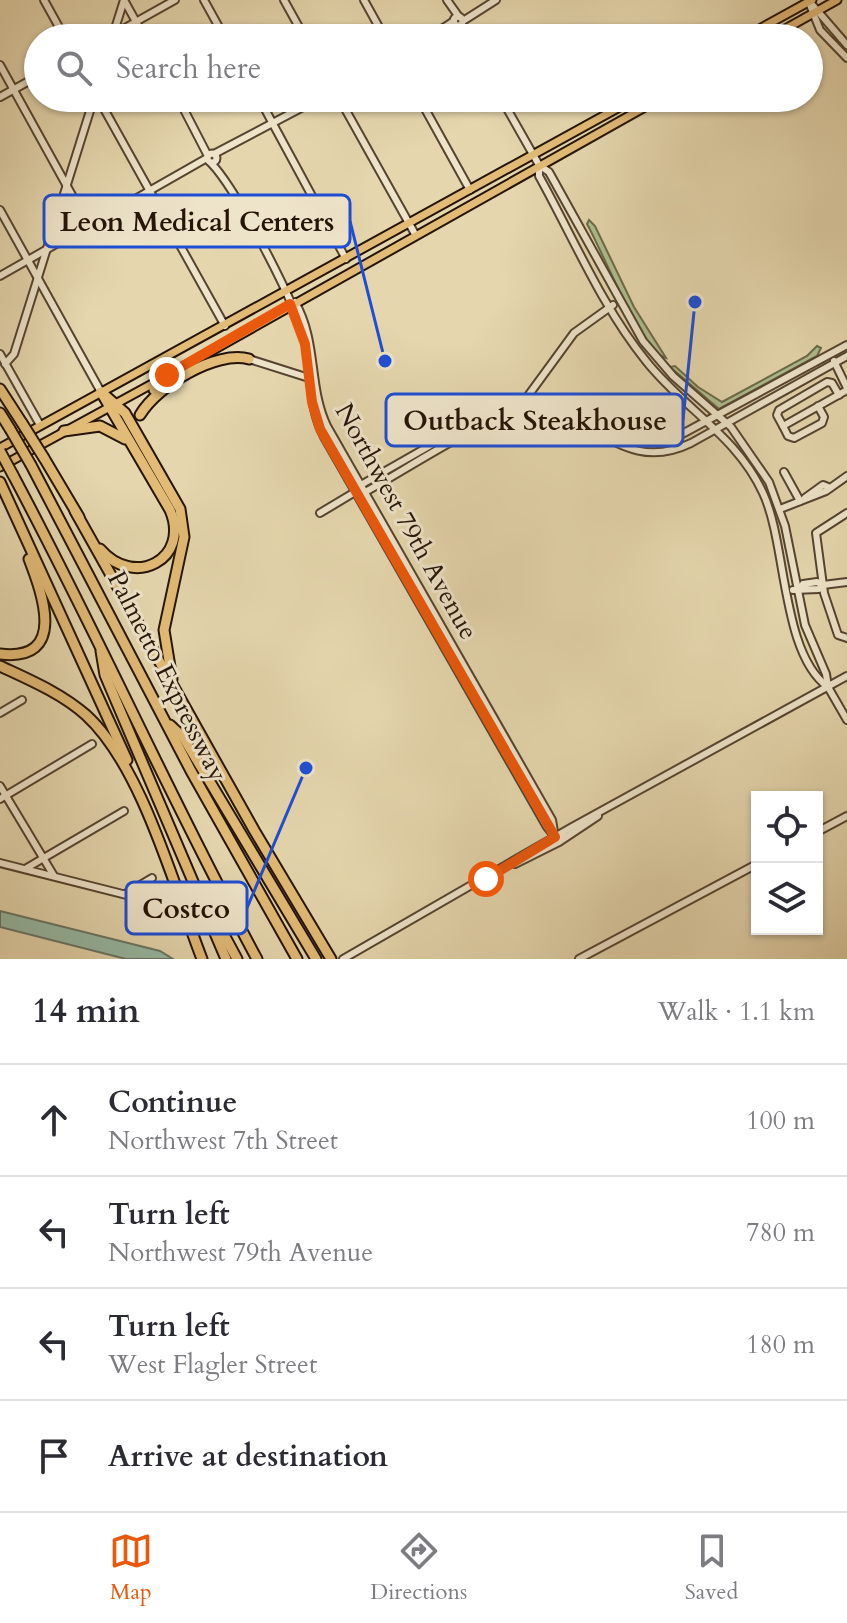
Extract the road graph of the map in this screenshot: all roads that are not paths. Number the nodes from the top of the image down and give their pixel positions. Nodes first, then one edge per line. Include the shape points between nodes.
1 (44, 0) edge
2 (124, 0) edge
3 (175, 0) edge
4 (204, 0) edge
5 (284, 0) edge
6 (364, 0) edge
7 (447, 0) edge
8 (496, 0) edge
9 (810, 0) edge
10 (837, 0) edge
11 (820, 10) junction
12 (811, 15) junction
13 (458, 21) junction
14 (136, 22) junction
15 (57, 24) edge
16 (115, 24) edge
17 (133, 24) edge
18 (217, 24) edge
19 (297, 24) edge
20 (377, 24) edge
21 (453, 24) edge
22 (460, 24) edge
23 (768, 24) edge
24 (795, 24) edge
25 (817, 24) edge
26 (823, 33) edge
27 (847, 45) edge
28 (847, 58) edge
29 (0, 65) edge
30 (24, 84) edge
31 (14, 90) junction
32 (0, 97) edge
33 (24, 108) edge
34 (26, 112) edge
35 (91, 112) edge
36 (104, 112) edge
37 (186, 112) edge
38 (267, 112) edge
39 (295, 112) edge
40 (347, 112) edge
41 (427, 112) edge
42 (509, 112) edge
43 (611, 112) edge
44 (636, 112) edge
45 (273, 124) junction
46 (533, 155) junction
47 (213, 159) junction
48 (539, 165) junction
49 (67, 185) junction
50 (470, 190) junction
51 (151, 192) junction
52 (0, 210) edge
53 (409, 224) junction
54 (89, 226) junction
55 (415, 234) junction
56 (47, 250) junction
57 (346, 259) junction
58 (28, 260) junction
59 (0, 276) edge
60 (38, 279) junction
61 (286, 293) junction
62 (619, 301) junction
63 (292, 303) junction
64 (611, 306) junction
65 (225, 326) junction
66 (847, 345) edge
67 (0, 354) edge
68 (830, 354) junction
69 (847, 356) edge
70 (249, 359) joint
71 (835, 363) junction
72 (5, 364) junction
73 (312, 367) junction
74 (176, 370) junction
75 (844, 374) edge
76 (309, 378) junction
77 (536, 382) junction
78 (0, 389) edge
79 (847, 389) edge
80 (101, 392) junction
81 (839, 395) junction
82 (525, 400) junction
83 (542, 400) junction
84 (113, 405) junction
85 (818, 406) junction
86 (696, 410) junction
87 (0, 413) edge
88 (140, 415) junction
89 (719, 416) junction
90 (710, 421) junction
91 (727, 423) junction
92 (40, 425) junction
93 (783, 426) junction
94 (718, 428) junction
95 (64, 431) junction
96 (692, 431) junction
97 (127, 440) junction
98 (143, 444) junction
99 (0, 450) edge
100 (0, 467) edge
101 (784, 472) dead end
102 (847, 476) edge
103 (0, 482) edge
104 (360, 484) junction
105 (355, 492) junction
106 (365, 492) junction
107 (802, 500) junction
108 (780, 509) junction
109 (75, 511) junction
110 (320, 513) dead end
111 (847, 513) edge
112 (18, 521) junction
113 (847, 582) edge
114 (823, 585) junction
115 (797, 589) junction
116 (786, 592) junction
117 (845, 638) edge
118 (100, 640) junction
119 (450, 650) junction
120 (0, 654) edge
121 (0, 666) edge
122 (847, 676) edge
123 (828, 687) junction
124 (177, 694) junction
125 (22, 700) dead end
126 (0, 713) edge
127 (165, 720) junction
128 (847, 720) edge
129 (92, 744) dead end
130 (0, 786) edge
131 (136, 789) junction
132 (3, 797) edge
133 (124, 811) dead end
134 (604, 812) junction
135 (847, 816) edge
136 (552, 820) junction
137 (574, 829) junction
138 (823, 829) edge
139 (555, 837) junction
140 (566, 837) junction
141 (43, 858) junction
142 (0, 863) edge
143 (751, 867) edge
144 (25, 869) junction
145 (504, 869) junction
146 (55, 876) junction
147 (152, 878) dead end
148 (125, 894) junction
149 (202, 896) junction
150 (166, 905) dead end
151 (329, 955) edge
152 (315, 958) edge
153 (202, 959) edge
154 (226, 959) edge
155 (237, 959) edge
156 (257, 959) edge
157 (297, 959) edge
158 (343, 959) edge
159 (579, 959) edge

1 - 15 street
2 - 14 street
2 - 16 street
3 - 14 street
4 - 18 street
5 - 19 street
6 - 20 street
7 - 13 street
8 - 13 street
9 - 11 street
9 - 12 street
9 - 23 main road
10 - 11 main road
11 - 12 main road
11 - 27 street
12 - 24 main road
12 - 25 street
13 - 21 street
13 - 22 street
14 - 17 street
26 - 28 street
29 - 31 street
30 - 31 street
31 - 32 street
31 - 33 street
34 - 49 street
35 - 49 street
36 - 51 street
37 - 47 street, Northwest 79th Avenue
38 - 45 street
39 - 45 street
40 - 53 street
41 - 50 street
42 - 46 street
43 - 46 main road
44 - 48 main road
45 - 47 street
45 - 57 street
46 - 48 street
46 - 50 main road
47 - 51 street
47 - 61 street, Northwest 79th Avenue
48 - 55 main road
48 - 62 street via 549,172
48 - 64 street via 539,176
49 - 54 street
49 - 56 street
50 - 53 main road
51 - 54 street
51 - 65 street
52 - 58 street
53 - 55 street
53 - 57 main road
54 - 56 street
55 - 63 main road
56 - 58 street
56 - 60 street
57 - 61 main road
58 - 59 street
58 - 60 street
60 - 72 street via 14,354
60 - 80 street
61 - 63 street, Northwest 79th Avenue
61 - 65 main road
62 - 64 street
62 - 89 street via 660,363
63 - 73 street, Northwest 79th Avenue
63 - 74 main road
64 - 77 street via 578,329
64 - 86 street via 651,367
65 - 80 main road
66 - 68 street
67 - 72 street
68 - 71 street
68 - 89 street
69 - 71 street
70 - 76 street
70 - 88 highway via 215,360 153,397
71 - 75 street
71 - 91 street
72 - 92 street
73 - 76 street, Northwest 79th Avenue
73 - 104 street, Northwest 79th Avenue via 321,413
74 - 84 main road
74 - 88 highway via 146,398
75 - 79 street
76 - 105 street, Northwest 79th Avenue via 320,429
77 - 82 street
77 - 83 street
78 - 109 highway, bridge
79 - 81 street
80 - 84 highway
80 - 92 main road
81 - 85 street
81 - 93 street via 830,382 816,389 779,410
82 - 83 street
82 - 104 street via 494,409
83 - 96 street via 636,441 665,442
84 - 95 main road
84 - 97 highway
84 - 98 highway
85 - 93 street
85 - 93 street via 824,421 794,438
86 - 90 street
86 - 96 street
87 - 127 highway, Palmetto Expressway, bridge
88 - 98 highway
89 - 90 street
89 - 91 street
90 - 94 street
90 - 96 street
91 - 94 street
91 - 108 street via 755,457
92 - 99 main road
94 - 106 street via 678,449 642,452 554,413 525,409 503,415
94 - 116 street via 742,456 765,497
95 - 97 highway via 100,426
95 - 100 main road
97 - 109 highway via 174,518 175,535 164,556 140,568 118,564 102,551
98 - 124 highway via 184,524 164,630
99 - 118 highway, Palmetto Expressway, bridge
101 - 107 street
102 - 107 street
103 - 112 highway
104 - 105 street
104 - 106 street, Northwest 79th Avenue
105 - 106 street
105 - 110 street
105 - 119 street, Northwest 79th Avenue
106 - 119 street, Northwest 79th Avenue
107 - 108 street
108 - 115 street
109 - 124 highway
111 - 114 street via 817,532
112 - 120 highway via 47,622 29,649
112 - 131 highway via 115,731
113 - 114 street
114 - 115 street via 817,590
114 - 117 street
115 - 116 street
115 - 123 street
116 - 123 street via 803,650
118 - 149 highway via 105,675
118 - 156 highway, Palmetto Expressway
119 - 136 street, Northwest 79th Avenue
119 - 139 street, Northwest 79th Avenue
121 - 131 highway via 86,715 113,746
122 - 123 street
123 - 128 street
123 - 134 street
124 - 151 highway
125 - 126 street
127 - 152 highway via 183,737
127 - 157 highway, Palmetto Expressway
129 - 132 street
130 - 132 street
131 - 153 highway
132 - 141 street
133 - 141 street
134 - 137 street
134 - 137 street
135 - 138 street
136 - 137 street
136 - 139 street, Northwest 79th Avenue
137 - 139 street
137 - 140 street
139 - 140 street
139 - 145 street
140 - 145 street
141 - 144 street
141 - 146 street
142 - 144 street
143 - 159 street
144 - 146 street
145 - 158 street
146 - 148 street
147 - 148 street
148 - 150 street
149 - 154 highway
149 - 155 highway

